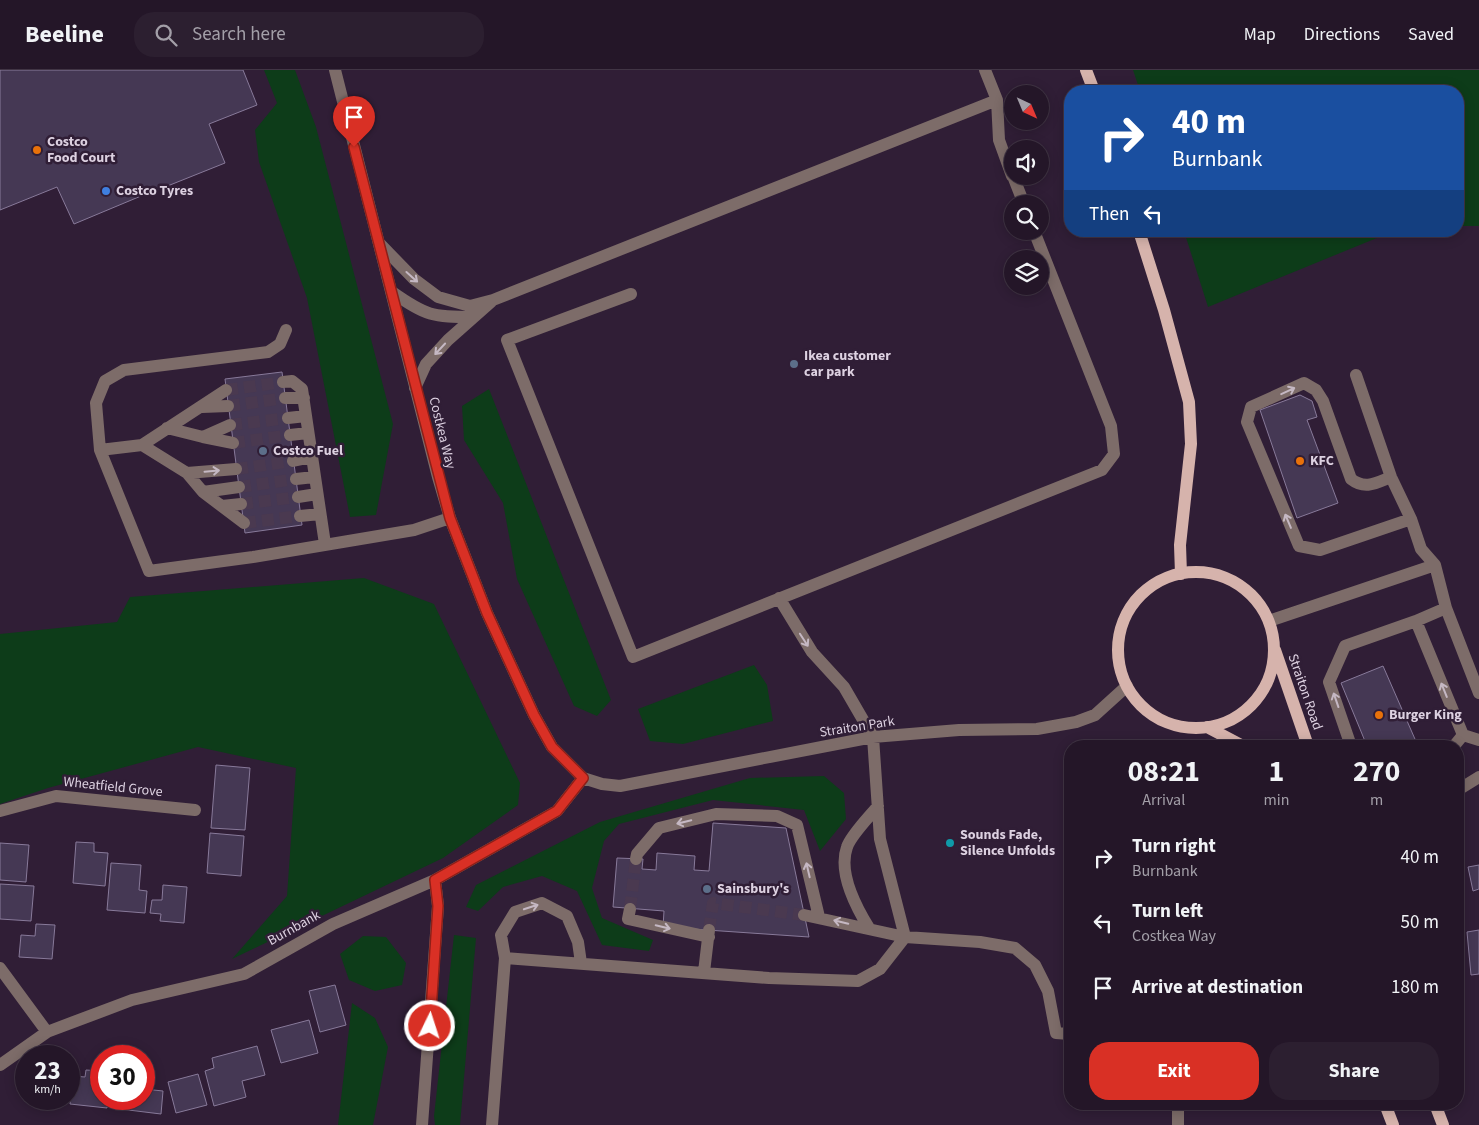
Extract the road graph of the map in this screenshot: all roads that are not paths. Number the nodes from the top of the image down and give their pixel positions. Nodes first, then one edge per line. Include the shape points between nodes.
1 (335, 70) edge
2 (985, 70) edge
3 (1086, 70) edge
4 (1092, 85) edge
5 (997, 100) junction
6 (1004, 153) edge
7 (1141, 237) edge
8 (1038, 240) edge
9 (378, 242) junction
10 (392, 292) junction
11 (631, 294) dead end
12 (493, 300) junction
13 (474, 317) junction
14 (286, 330) dead end
15 (1356, 375) dead end
16 (283, 382) tunnel mouth
17 (415, 388) junction
18 (226, 390) tunnel mouth
19 (285, 398) tunnel mouth
20 (304, 398) junction
21 (228, 406) tunnel mouth
22 (199, 407) junction
23 (306, 416) junction
24 (288, 418) tunnel mouth
25 (230, 425) tunnel mouth
26 (167, 428) junction
27 (308, 433) junction
28 (290, 435) tunnel mouth
29 (203, 437) junction
30 (233, 443) tunnel mouth
31 (142, 445) junction
32 (100, 450) junction
33 (312, 457) junction
34 (293, 461) tunnel mouth
35 (236, 469) tunnel mouth
36 (187, 473) junction
37 (314, 477) junction
38 (1391, 477) junction
39 (296, 479) tunnel mouth
40 (239, 487) tunnel mouth
41 (203, 492) junction
42 (317, 494) junction
43 (298, 497) tunnel mouth
44 (241, 504) tunnel mouth
45 (222, 506) junction
46 (320, 514) junction
47 (300, 516) tunnel mouth
48 (450, 518) junction
49 (1411, 519) junction
50 (244, 523) tunnel mouth
51 (325, 544) junction
52 (1435, 564) junction
53 (1181, 574) junction
54 (778, 598) junction
55 (1446, 608) junction
56 (1269, 621) junction
57 (1416, 621) junction
58 (1274, 648) junction
59 (1127, 686) junction
60 (1479, 693) edge
61 (1207, 727) junction
62 (1462, 735) junction
63 (874, 737) junction
64 (1232, 740) edge
65 (1306, 740) edge
66 (1350, 740) edge
67 (1458, 740) edge
68 (1479, 740) edge
69 (1479, 777) edge
70 (583, 778) junction
71 (1464, 786) edge
72 (878, 806) junction
73 (195, 810) dead end
74 (0, 811) edge
75 (636, 859) tunnel mouth
76 (435, 880) junction
77 (630, 908) dead end
78 (804, 915) tunnel mouth
79 (819, 917) junction
80 (869, 928) junction
81 (906, 938) junction
82 (505, 958) junction
83 (581, 964) junction
84 (0, 968) edge
85 (704, 972) junction
86 (47, 1032) junction
87 (1064, 1034) edge
88 (0, 1065) edge
89 (1178, 1110) edge
90 (1387, 1110) edge
91 (1437, 1110) edge
92 (422, 1125) edge
93 (492, 1125) edge
94 (1178, 1125) edge
95 (1393, 1125) edge
96 (1443, 1125) edge

1 - 9 street, Costkea Way
2 - 5 street
3 - 4 main road
5 - 6 street via 999,140
5 - 12 street
7 - 53 main road via 1189,402 1191,444 1180,545
8 - 54 street via 1111,426 1114,454 1102,470
9 - 10 street, Costkea Way
9 -> 12 street via 414,279 438,297 470,306
10 - 13 street via 420,311 442,317
10 - 17 street, Costkea Way
11 - 54 street via 506,340 633,657
12 - 13 street
13 -> 17 street via 426,364
14 - 32 street via 280,344 268,352 124,370 106,381 96,404
15 - 38 street
16 - 20 street via 298,384
17 - 48 street, Costkea Way
18 - 22 street
19 - 20 street
20 - 23 street
21 - 22 street
22 - 26 street
23 - 24 street
23 - 27 street
25 - 29 street
26 - 29 street
26 - 31 street
27 - 28 street
27 - 33 street
29 - 30 street
31 - 32 street
31 - 36 street
32 - 51 street via 149,571
33 - 34 street
33 - 37 street
36 -> 35 street
36 - 41 street
37 - 39 street
37 - 42 street
38 - 49 street
49 -> 38 street via 1320,550 1299,546 1247,422 1251,408 1304,383 1316,390 1323,401 1351,479 1368,486
40 - 41 street
41 - 45 street
42 - 43 street
42 - 46 street
44 - 45 street
45 - 50 street
46 - 47 street
46 - 51 street
48 - 51 street via 414,530
48 - 70 street, Costkea Way via 487,613 534,715 552,747
49 - 52 street via 1421,549
52 - 55 street
52 - 56 street
53 - 56 main road via 1218,575 1233,581 1255,598
53 - 59 main road via 1164,578 1135,600 1122,624 1117,651 1122,678
54 -> 63 street via 812,652 844,687
55 - 57 street
55 - 60 street
56 - 58 main road
62 -> 57 street
66 -> 57 street via 1329,682 1344,646
58 - 61 main road via 1268,681 1256,700 1224,724
58 - 65 main road, Straiton Road
59 - 61 main road via 1136,701 1157,719 1190,728
59 - 63 street, Straiton Park via 1095,715 1076,722 1037,729 959,730
61 - 64 main road
62 - 67 street
62 - 68 street
63 - 70 street, Straiton Park via 620,786
63 - 72 street
69 - 71 street
70 - 76 street, Burnbank via 557,811
72 - 80 street via 847,847 845,871 854,903
72 - 81 street via 880,839
73 - 74 street, Wheatfield Grove via 56,796
79 -> 75 street via 797,825 776,816 716,814 659,828
76 - 86 street, Burnbank via 333,924 244,974 132,1000
76 - 92 street via 438,906
77 -> 85 street via 628,919 709,934
78 - 79 street
80 -> 79 street
80 - 81 street
81 - 85 street via 880,969 858,981
81 - 87 street via 980,942 1015,948 1035,965 1048,991 1056,1033
82 - 83 street
82 -> 83 street via 501,935 516,912 542,903 567,916 578,942
82 - 93 street
83 - 85 street
84 - 86 street
86 - 88 street, Burnbank
89 - 94 street
90 - 95 main road
91 - 96 main road

